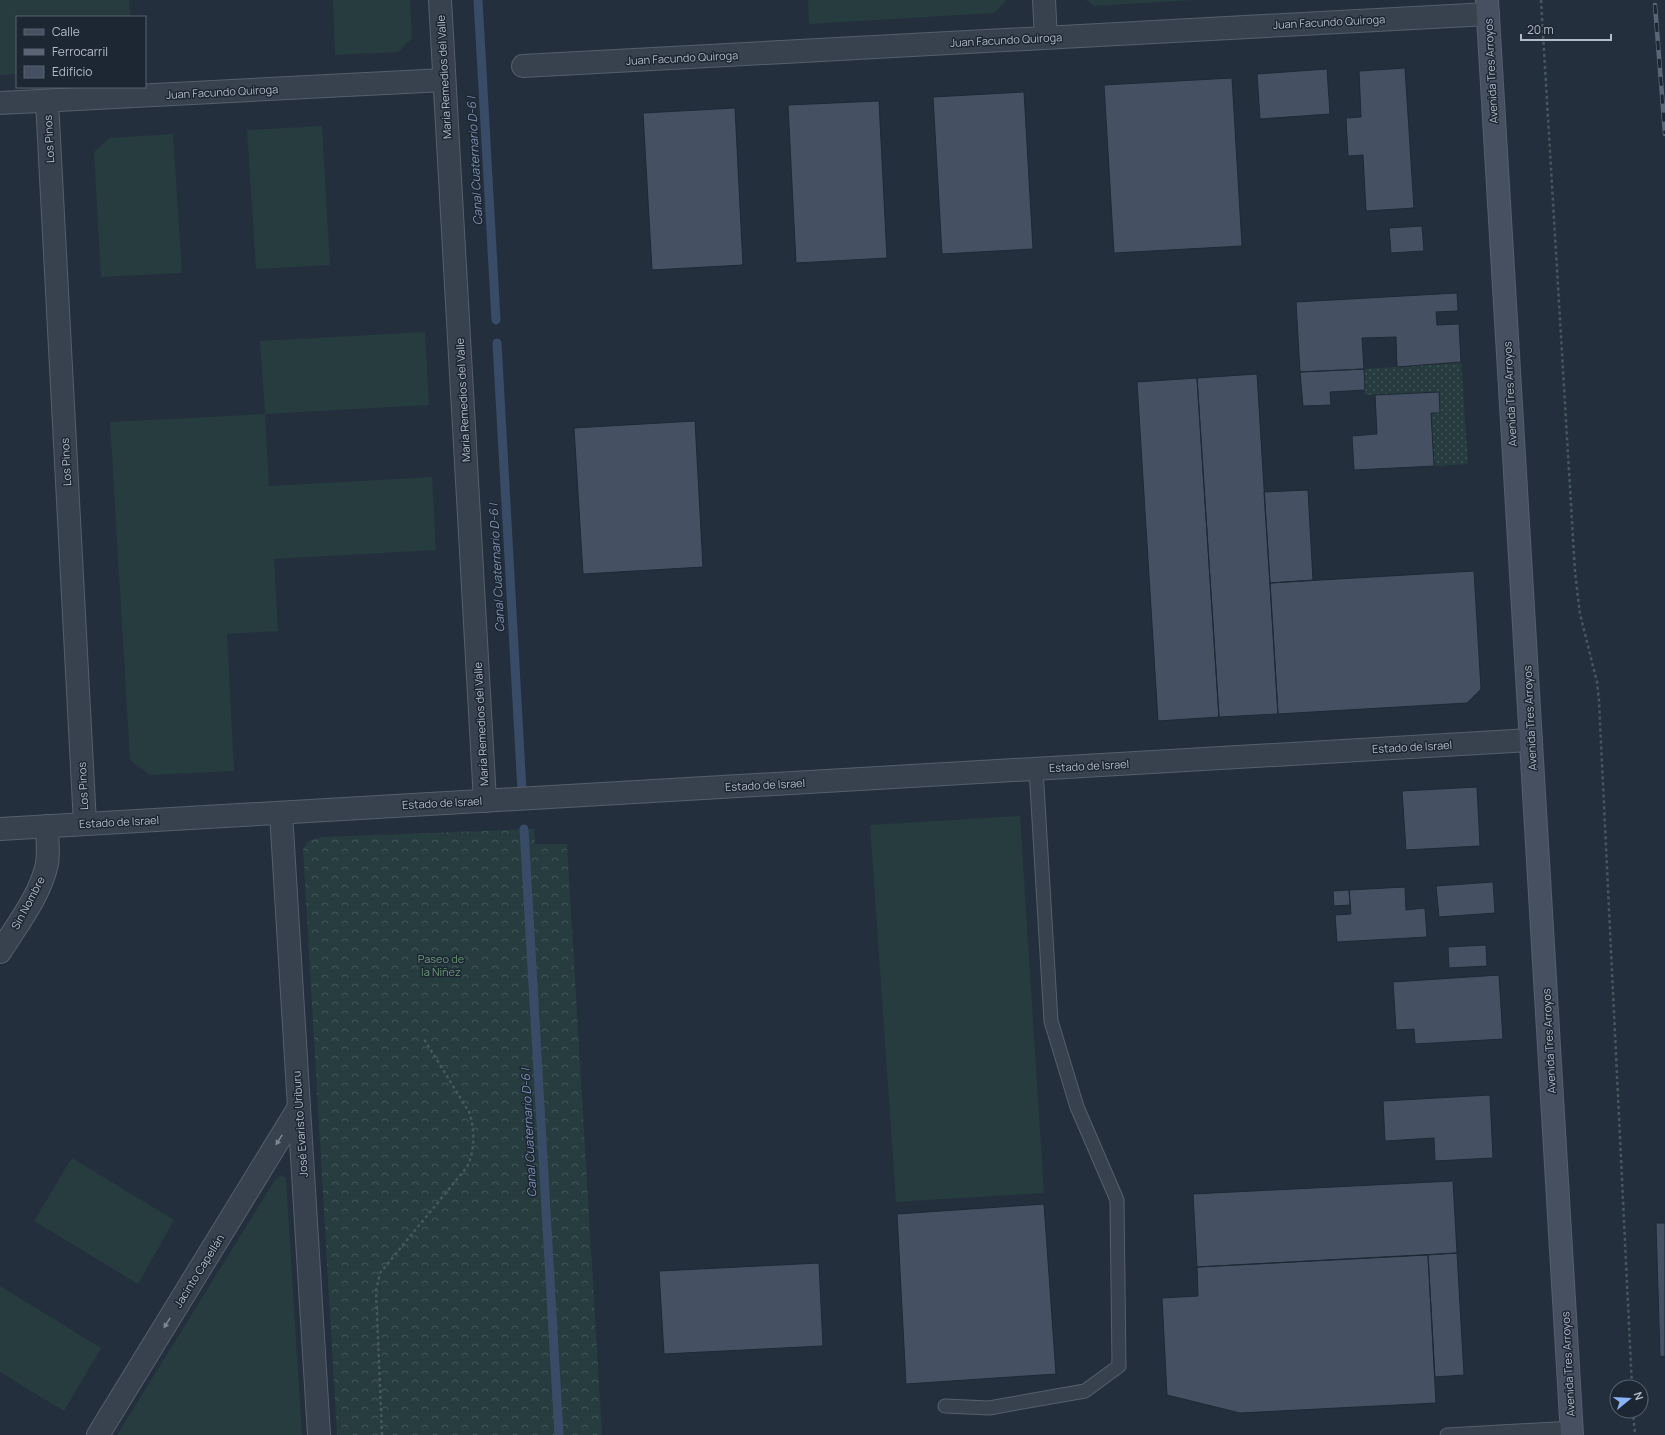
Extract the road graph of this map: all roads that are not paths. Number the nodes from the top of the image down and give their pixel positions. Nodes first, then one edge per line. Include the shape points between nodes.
1 (440, 0) edge
2 (1044, 0) edge
3 (1487, 7) edge
4 (1046, 38) junction
5 (524, 66) dead end
6 (444, 80) junction
7 (47, 101) junction
8 (0, 103) edge
9 (1531, 740) junction
10 (1036, 769) junction
11 (486, 801) junction
12 (281, 813) junction
13 (85, 824) junction
14 (47, 826) junction
15 (0, 829) edge
16 (0, 952) edge
17 (299, 1107) junction
18 (946, 1406) dead end
19 (1572, 1431) edge
20 (98, 1435) edge
21 (320, 1435) edge
22 (1447, 1435) edge

1 - 6 street, María Remedios del Valle
2 - 4 street
3 - 4 street, Juan Facundo Quiroga
3 - 9 main road, Avenida Tres Arroyos
4 - 5 street, Juan Facundo Quiroga
6 - 7 street, Juan Facundo Quiroga
6 - 11 street, María Remedios del Valle
7 - 8 street, Juan Facundo Quiroga
7 - 13 street, Los Pinos
9 - 10 street, Estado de Israel
9 - 19 main road, Avenida Tres Arroyos
10 - 11 street, Estado de Israel
10 - 18 lane via 1051,1021 1077,1107 1117,1200 1119,1366 1085,1391 989,1408
11 - 12 street, Estado de Israel
12 - 13 street, Estado de Israel
12 - 17 street, José Evaristo Uriburu
13 - 14 street, Estado de Israel
14 - 15 street, Estado de Israel
14 - 16 street, Sin Nombre via 47,863 44,874 32,900
17 -> 20 street, Jacinto Capellán
17 - 21 street, José Evaristo Uriburu
19 - 22 lane

